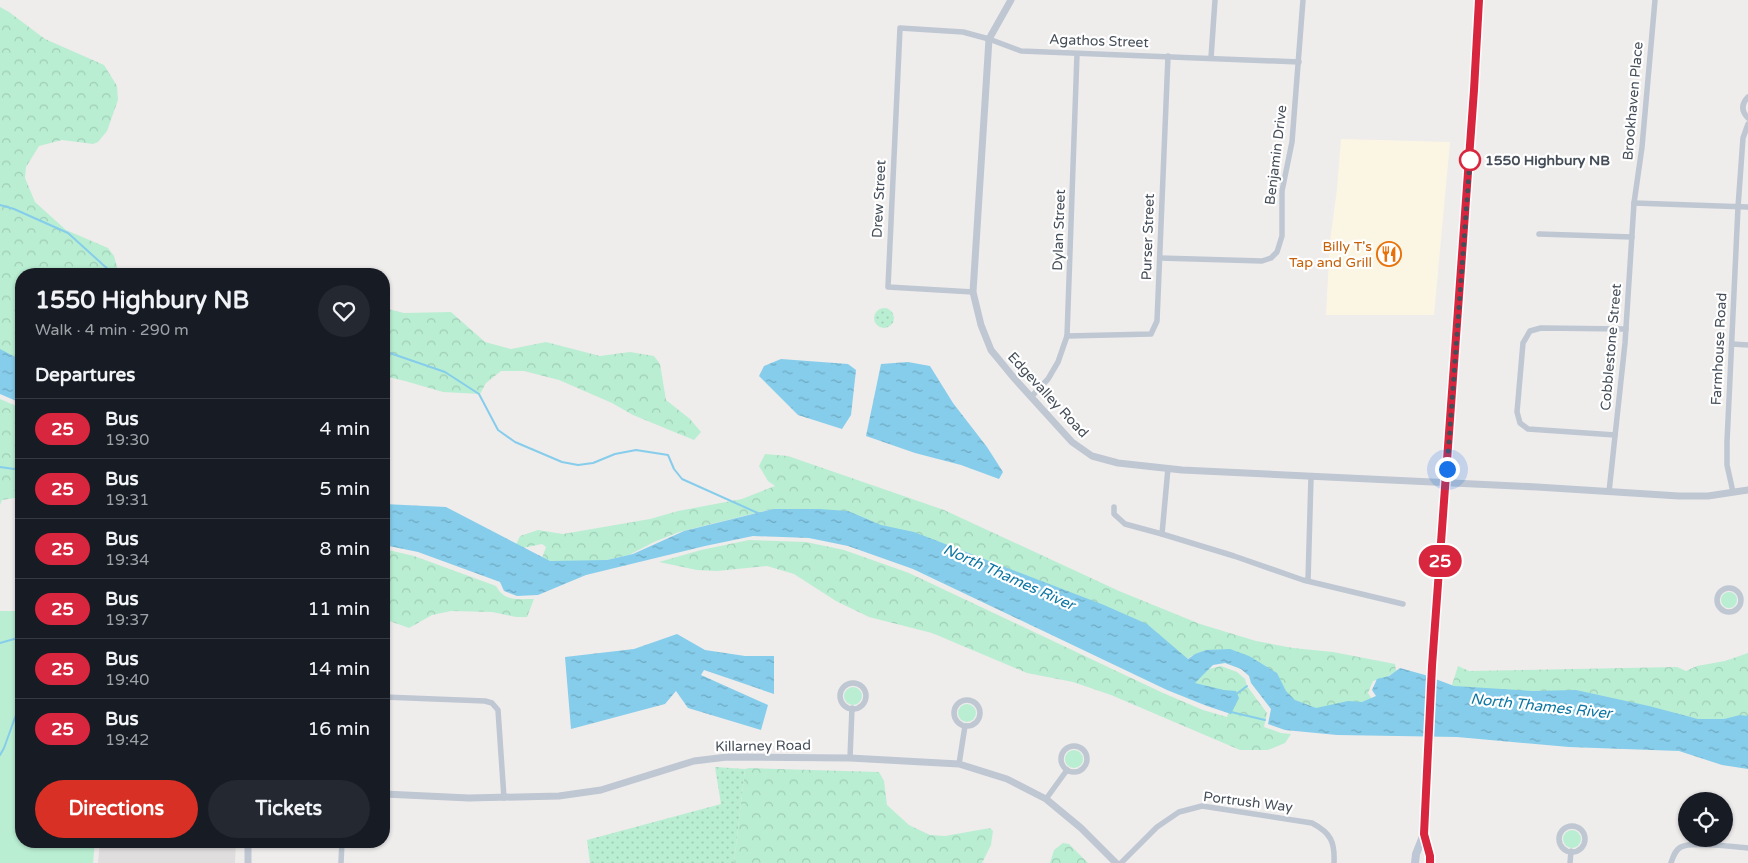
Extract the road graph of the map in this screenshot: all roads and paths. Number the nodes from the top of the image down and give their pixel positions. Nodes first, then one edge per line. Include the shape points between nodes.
1 (1011, 0) edge
2 (1215, 0) edge
3 (1303, 0) edge
4 (1479, 0) edge
5 (1655, 0) edge
6 (900, 28) joint
7 (989, 39) junction
8 (1077, 54) junction
9 (1168, 56) junction
10 (1211, 58) junction
11 (1299, 62) junction
12 (1748, 97) edge
13 (1748, 118) edge
14 (1748, 124) edge
15 (1634, 204) junction
16 (1738, 207) junction
17 (1748, 207) edge
18 (1539, 234) dead end
19 (1632, 237) junction
20 (1160, 258) junction
21 (973, 292) junction
22 (1626, 329) junction
23 (1067, 336) junction
24 (1732, 344) junction
25 (1748, 345) edge
26 (1031, 397) junction
27 (1615, 435) junction
28 (1168, 468) junction
29 (1311, 477) junction
30 (1446, 484) junction
31 (1748, 490) edge
32 (1609, 492) junction
33 (1733, 492) junction
34 (1114, 507) dead end
35 (1162, 534) junction
36 (1308, 582) junction
37 (1748, 594) edge
38 (1741, 596) junction
39 (1403, 604) dead end
40 (390, 697) edge
41 (852, 708) junction
42 (965, 726) junction
43 (850, 758) junction
44 (959, 764) junction
45 (1067, 770) junction
46 (390, 794) edge
47 (504, 798) junction
48 (1046, 799) junction
49 (1424, 834) junction
50 (248, 848) edge
51 (342, 848) edge
52 (1748, 848) edge
53 (1571, 851) junction
54 (248, 863) edge
55 (341, 863) edge
56 (1116, 863) edge
57 (1121, 863) edge
58 (1334, 863) edge
59 (1415, 863) edge
60 (1430, 863) edge
61 (1570, 863) edge
62 (1671, 863) edge

1 - 7 street, Edgevalley Road
2 - 10 street
3 - 11 street, Benjamin Drive
4 - 30 main road
5 - 15 street, Brookhaven Place
6 - 7 street, Agathos Street via 963,32
6 - 21 street, Drew Street via 888,287
7 - 8 street, Agathos Street via 1020,51
7 - 21 street, Edgevalley Road
8 - 9 street, Agathos Street
8 - 23 street, Dylan Street
9 - 10 street, Agathos Street
9 - 20 street, Purser Street
10 - 11 street, Agathos Street
11 - 20 street, Benjamin Drive via 1292,142 1282,191 1282,236 1277,252 1262,261
12 - 13 street via 1743,104
14 - 16 street, Farmhouse Road via 1743,138
15 - 16 street
15 - 19 street, Cobblestone Street
16 - 17 street
16 - 24 street, Farmhouse Road
18 - 19 street
19 - 22 street, Cobblestone Street
20 - 23 street, Purser Street via 1157,321 1151,334
21 - 26 street, Edgevalley Road via 991,350
22 - 27 street, Cobblestone Street
22 - 27 street via 1541,328 1530,331 1523,343 1517,412 1520,423 1528,429
23 - 26 street, Dylan Street via 1048,379
24 - 25 street
24 - 33 street, Farmhouse Road via 1727,465
26 - 28 street, Edgevalley Road via 1072,442 1092,456 1118,463
27 - 32 street, Cobblestone Street
28 - 29 street, Edgevalley Road
28 - 35 street
29 - 30 street, Edgevalley Road
29 - 36 street
30 - 32 street, Edgevalley Road
30 - 49 main road via 1432,666
31 - 33 street, Edgevalley Road
32 - 33 street, Edgevalley Road via 1678,496
34 - 35 street via 1114,514 1125,524
35 - 36 street
36 - 39 street
37 - 38 street
38 - 38 street via 1732,588 1724,588 1717,597 1718,605 1724,611 1732,612 1741,604
40 - 47 street via 486,701 492,704 498,710
41 - 41 street via 860,707 866,696 864,688 857,684 845,686 841,693 842,701
41 - 43 street
42 - 42 street via 973,724 979,714 977,706 966,701 958,704 954,715
42 - 44 street
43 - 44 street, Killarney Road
43 - 47 street, Killarney Road via 727,756 694,761 601,790 559,796
44 - 48 street, Killarney Road via 1007,779
45 - 45 street via 1075,772 1085,765 1085,753 1079,747 1064,751 1061,759
45 - 48 street
46 - 47 street, Killarney Road
48 - 56 street, Killarney Road
49 - 59 main road
49 - 60 main road
50 - 54 street
51 - 55 street
52 - 62 street via 1690,844 1674,854
53 - 53 street via 1579,850 1585,839 1583,831 1572,826 1562,832 1560,840 1564,848
53 - 61 street
57 - 58 street, Portrush Way via 1158,827 1179,812 1202,806 1312,823 1327,832 1331,839 1335,848

